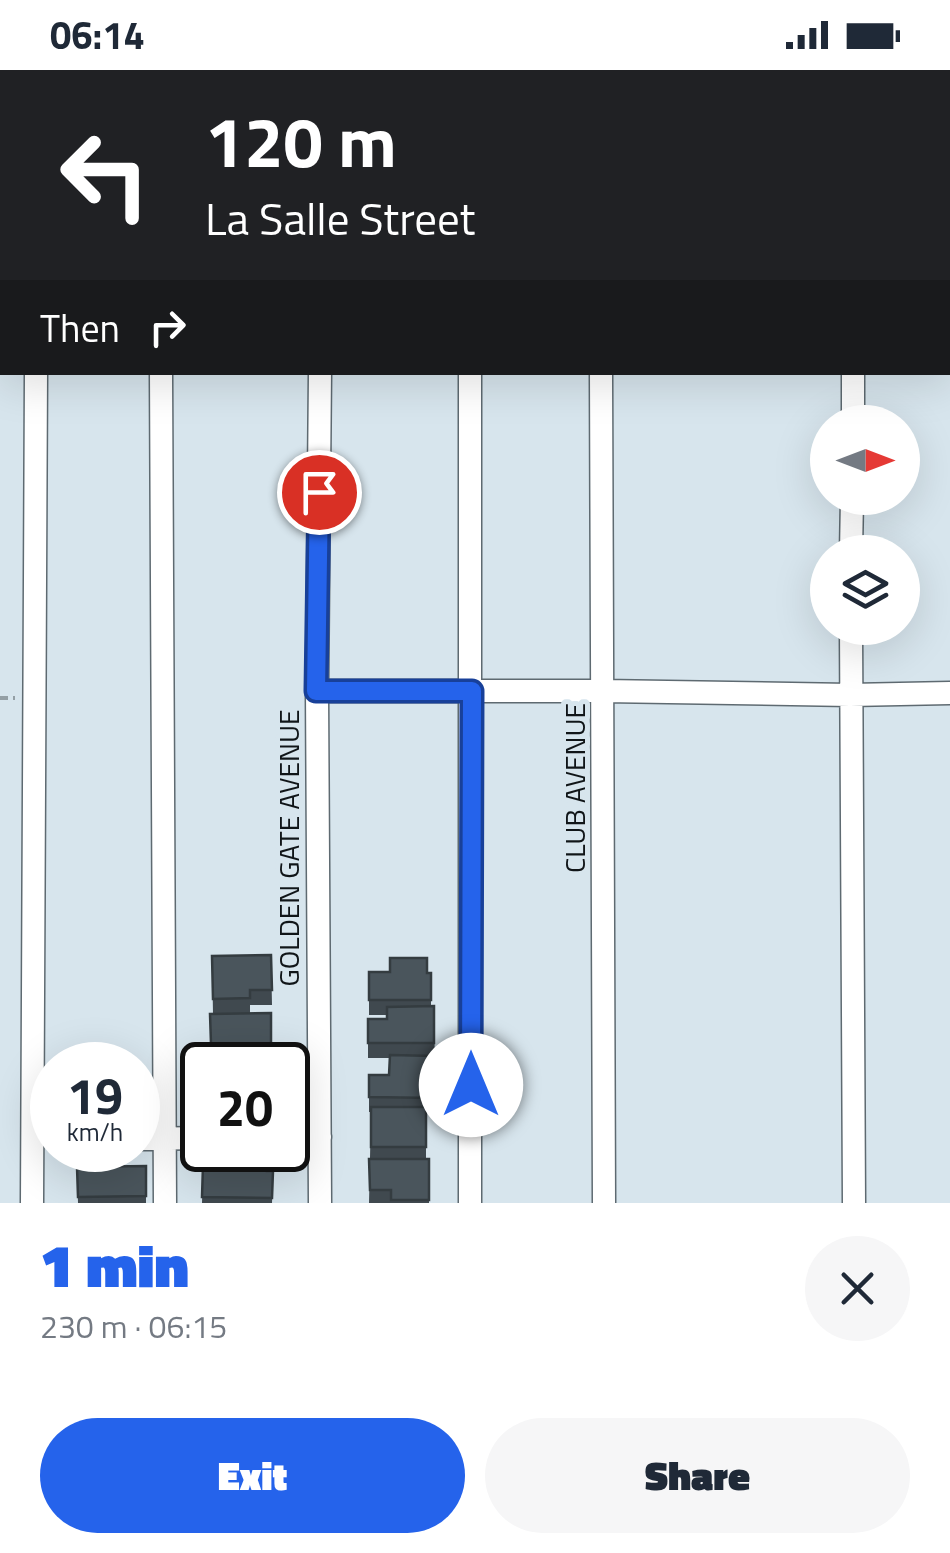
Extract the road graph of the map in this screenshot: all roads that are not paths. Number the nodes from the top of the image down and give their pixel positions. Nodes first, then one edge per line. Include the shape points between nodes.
1 (36, 375) edge
2 (161, 375) edge
3 (320, 375) edge
4 (470, 375) edge
5 (601, 375) edge
6 (853, 375) edge
7 (852, 405) edge
8 (851, 645) edge
9 (316, 691) junction
10 (472, 691) junction
11 (604, 691) junction
12 (950, 693) edge
13 (850, 696) junction
14 (41, 1042) edge
15 (310, 1137) edge
16 (320, 1137) junction
17 (160, 1139) edge
18 (166, 1139) junction
19 (180, 1139) edge
20 (37, 1172) edge
21 (32, 1203) edge
22 (165, 1203) edge
23 (320, 1203) edge
24 (470, 1203) edge
25 (604, 1203) edge
26 (854, 1203) edge

1 - 14 street
2 - 18 street
3 - 9 street, GOLDEN GATE AVENUE
4 - 10 street
5 - 11 street, CLUB AVENUE
6 - 7 street
8 - 13 street
9 - 10 street
9 - 16 street, GOLDEN GATE AVENUE
10 - 11 street
10 - 24 street
11 - 13 street
11 - 25 street, CLUB AVENUE
12 - 13 street
13 - 26 street
15 - 16 street
16 - 23 street, GOLDEN GATE AVENUE
17 - 18 street
18 - 19 street
18 - 22 street
20 - 21 street

